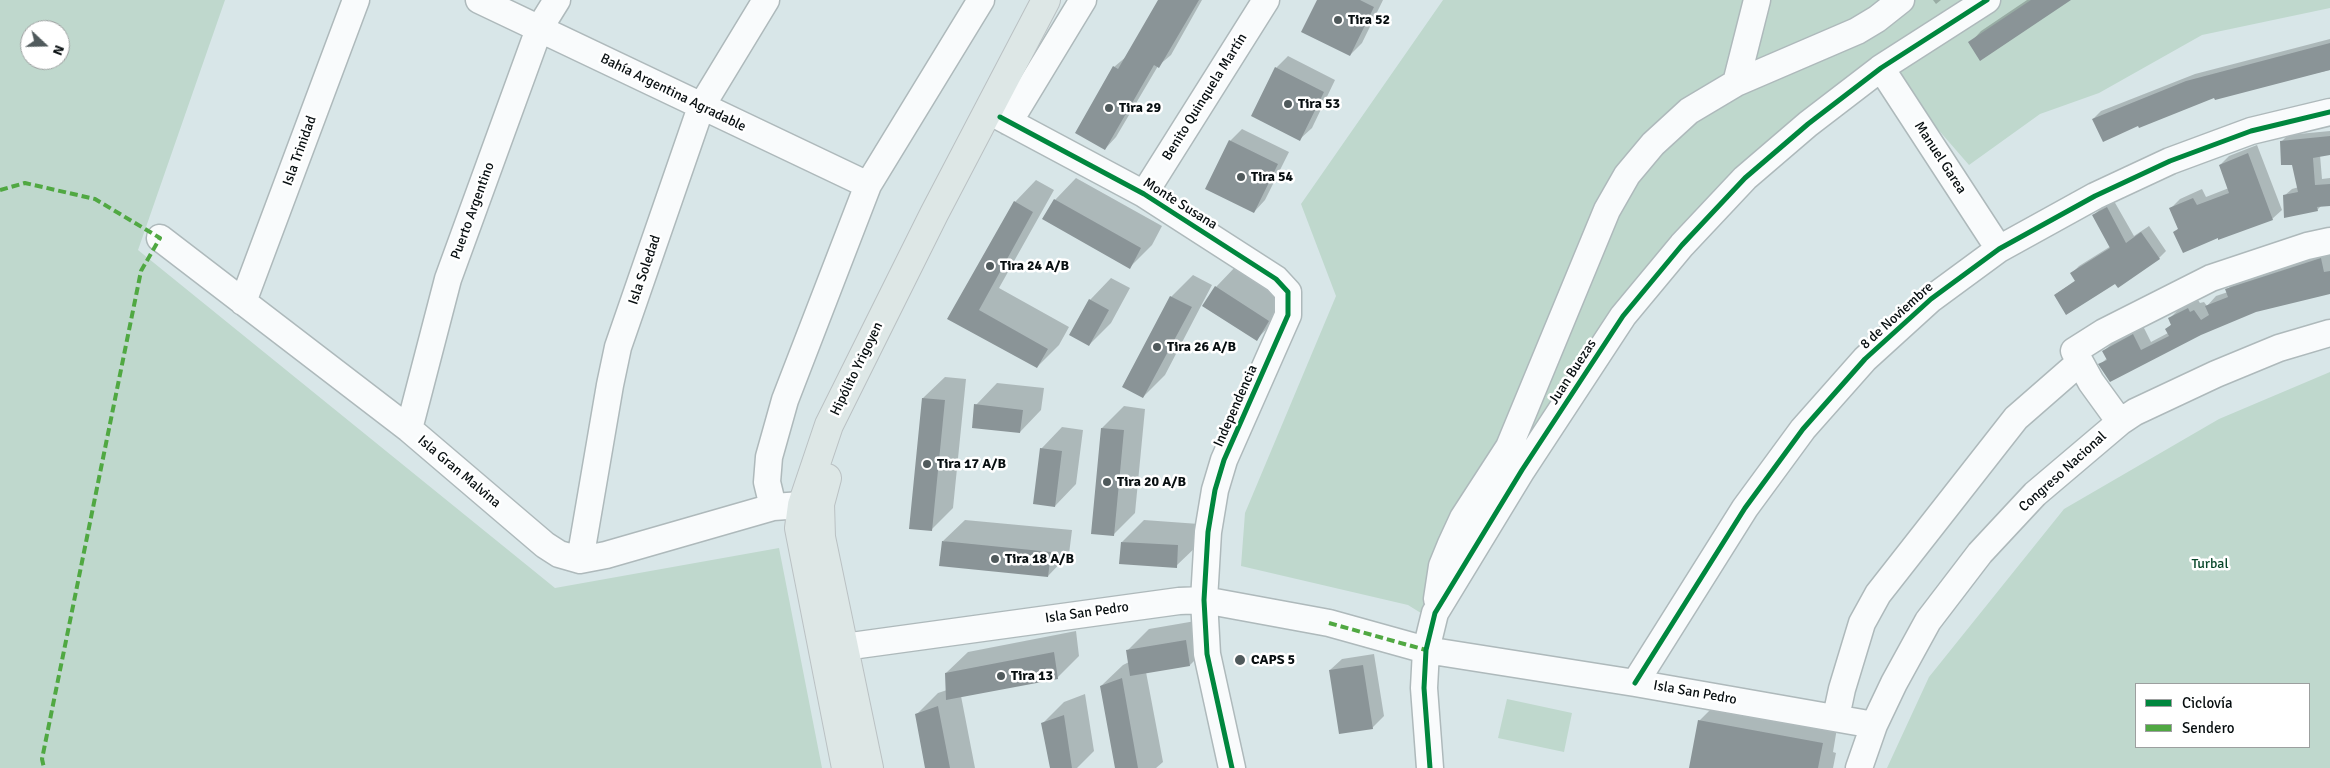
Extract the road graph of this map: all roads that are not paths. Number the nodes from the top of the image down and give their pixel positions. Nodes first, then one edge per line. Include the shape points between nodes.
1 (356, 0) edge
2 (479, 0) edge
3 (557, 0) edge
4 (766, 0) edge
5 (981, 0) edge
6 (1046, 0) edge
7 (1062, 0) edge
8 (1083, 0) edge
9 (1266, 0) edge
10 (1757, 0) edge
11 (1901, 0) edge
12 (1987, 0) edge
13 (539, 29) junction
14 (1881, 68) junction
15 (1736, 82) junction
16 (701, 107) junction
17 (2330, 112) edge
18 (1005, 120) junction
19 (868, 185) junction
20 (1144, 194) junction
21 (160, 238) dead end
22 (2330, 241) edge
23 (1999, 249) junction
24 (1288, 292) joint
25 (244, 302) junction
26 (2330, 333) edge
27 (2079, 363) junction
28 (2120, 422) junction
29 (409, 429) junction
30 (802, 505) junction
31 (773, 506) junction
32 (580, 560) junction
33 (1204, 600) junction
34 (1435, 612) junction
35 (844, 647) junction
36 (1426, 650) junction
37 (1635, 683) junction
38 (1836, 717) junction
39 (1874, 725) junction
40 (846, 768) edge
41 (869, 768) edge
42 (1232, 768) edge
43 (1430, 768) edge
44 (1859, 768) edge

1 - 25 street, Isla Trinidad
2 - 13 street, Bahía Argentina Agradable
3 - 13 street, Puerto Argentino
4 - 16 street, Isla Soledad
5 - 19 street
6 - 30 main road, Hipólito Yrigoyen via 829,425
7 - 18 main road, Hipólito Yrigoyen
8 - 18 street
9 - 20 street, Benito Quinquela Martín
10 - 15 street
11 - 15 street via 1877,20 1857,31
12 - 14 street, Juan Buezas
13 - 16 street, Bahía Argentina Agradable
13 - 29 street, Puerto Argentino via 448,279
14 - 23 street, Manuel Garea
14 - 34 street, Juan Buezas via 1745,178 1682,245 1623,316 1522,470
15 - 34 street via 1689,111 1653,144 1627,175 1607,210 1509,447 1463,518 1451,544 1442,566
16 - 19 street, Bahía Argentina Agradable
16 - 32 street, Isla Soledad via 618,347
17 - 23 street, 8 de Noviembre via 2251,131 2170,161 2095,196
18 - 20 street, Monte Susana
18 - 35 main road, Hipólito Yrigoyen via 879,356 853,411 826,483 820,504 821,537
19 - 31 street via 785,400 769,457 767,482
20 - 24 street, Monte Susana via 1276,279
21 - 25 street, Isla Gran Malvina
22 - 27 street via 2211,278 2096,336 2074,351
23 - 37 street, 8 de Noviembre via 1931,299 1865,359 1803,429 1745,508
24 - 33 street, Independencia via 1288,314 1224,460 1215,490 1208,532
25 - 29 street, Isla Gran Malvina
26 - 28 street, Congreso Nacional via 2279,348 2225,370
27 - 28 street
27 - 38 street via 2016,418 1878,594 1862,623
28 - 39 street, Congreso Nacional via 2035,494 1980,553 1928,621
29 - 32 street, Isla Gran Malvina via 545,545 559,554
30 - 31 street, Isla Gran Malvina
30 - 40 main road, Hipólito Yrigoyen via 799,528
31 - 32 street, Isla Gran Malvina
33 - 35 street, Isla San Pedro via 1169,602
33 - 36 street, Isla San Pedro via 1330,623
33 - 42 street, Independencia via 1207,654
34 - 36 street, Juan Buezas
35 - 41 main road, Hipólito Yrigoyen
36 - 37 street, Isla San Pedro
36 - 43 street, Juan Buezas via 1424,688
37 - 38 street, Isla San Pedro
38 - 39 street, Isla San Pedro
39 - 44 street, Congreso Nacional

